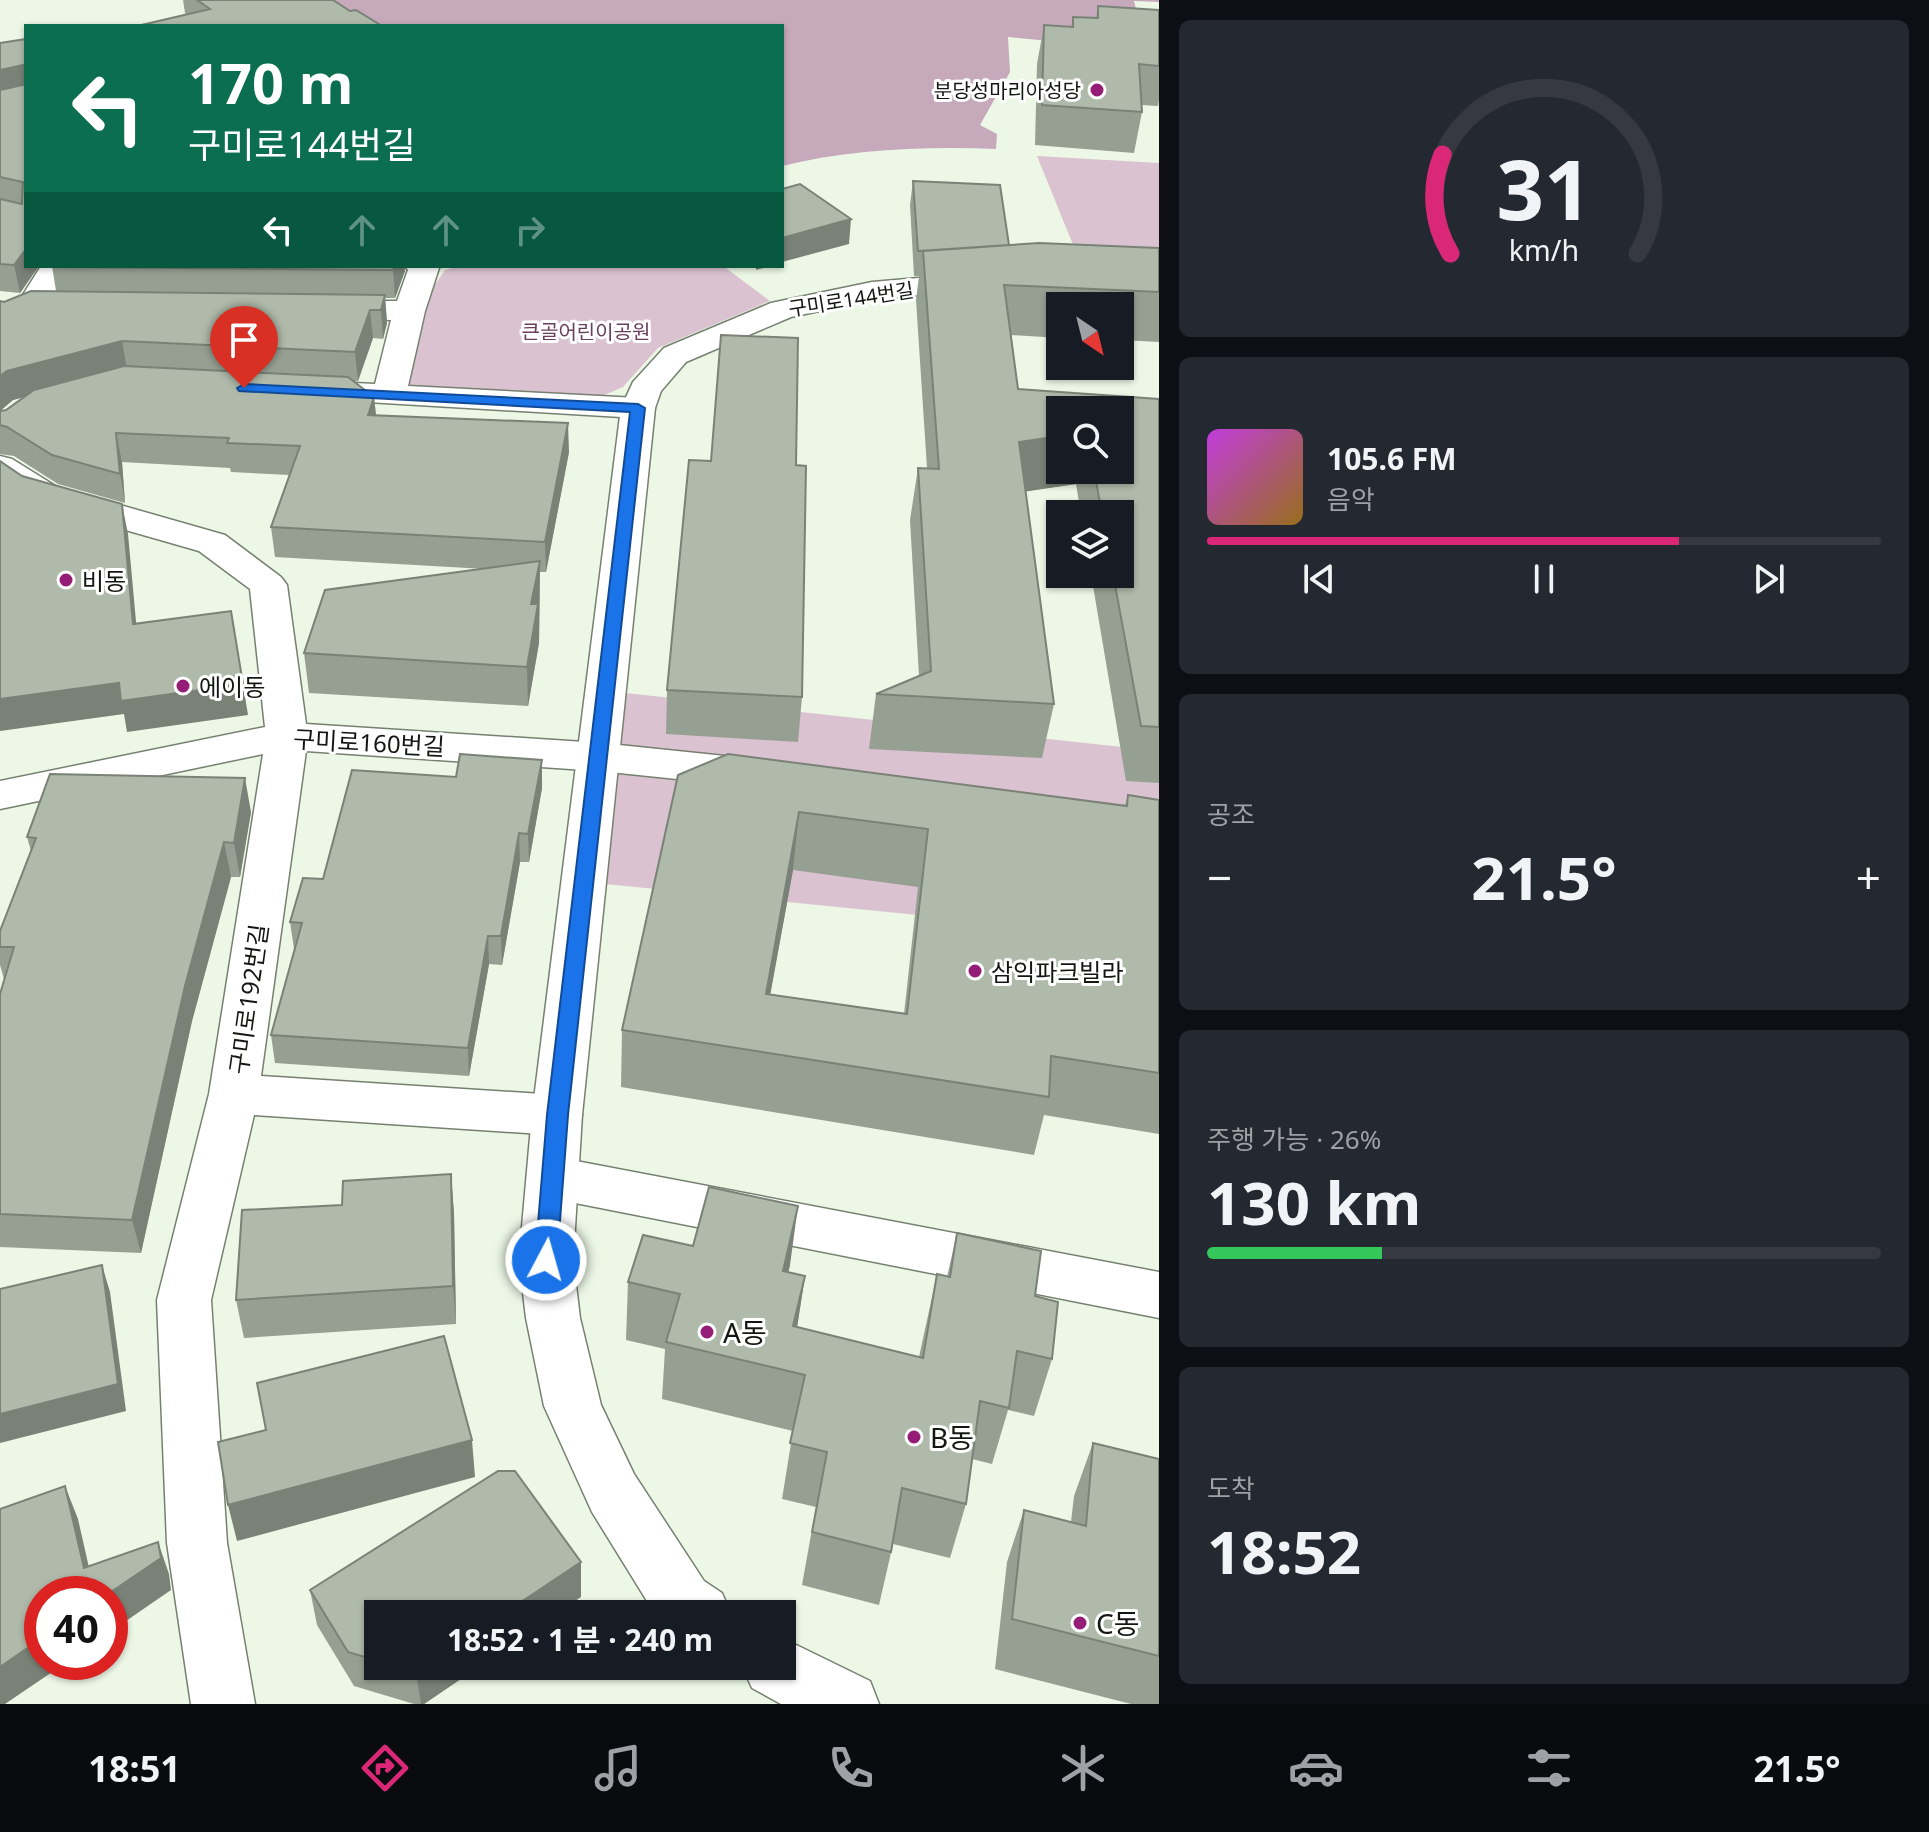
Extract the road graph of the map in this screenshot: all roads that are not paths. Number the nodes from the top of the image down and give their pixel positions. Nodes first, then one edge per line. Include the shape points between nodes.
1 (55, 268) edge
2 (426, 268) edge
3 (1002, 280) edge
4 (0, 302) edge
5 (31, 307) junction
6 (63, 308) edge
7 (299, 310) edge
8 (409, 311) junction
9 (0, 322) edge
10 (281, 390) edge
11 (389, 395) junction
12 (638, 408) junction
13 (0, 466) edge
14 (287, 736) junction
15 (600, 757) junction
16 (787, 776) edge
17 (0, 795) edge
18 (234, 1094) junction
19 (557, 1115) junction
20 (555, 1178) junction
21 (1159, 1295) edge
22 (681, 1600) edge
23 (796, 1677) edge
24 (223, 1704) edge
25 (847, 1704) edge

1 - 5 street
2 - 8 street
3 - 12 street, 구미로144번길 via 872,291 782,310 675,355 645,389
4 - 5 street
5 - 6 street
5 - 9 street
7 - 8 street
8 - 11 street
10 - 11 street
11 - 12 street
12 - 15 street
13 - 14 street, 구미로192번길 via 44,495 212,543 268,585
14 - 15 street, 구미로160번길
14 - 17 street, 구미로160번길
14 - 18 street, 구미로192번길
15 - 16 street, 구미로160번길
15 - 19 street
18 - 19 street
18 - 24 street, 구미로192번길 via 184,1300 197,1543
19 - 20 street
20 - 21 street
20 - 22 street via 546,1260 573,1406 613,1493
23 - 25 street

